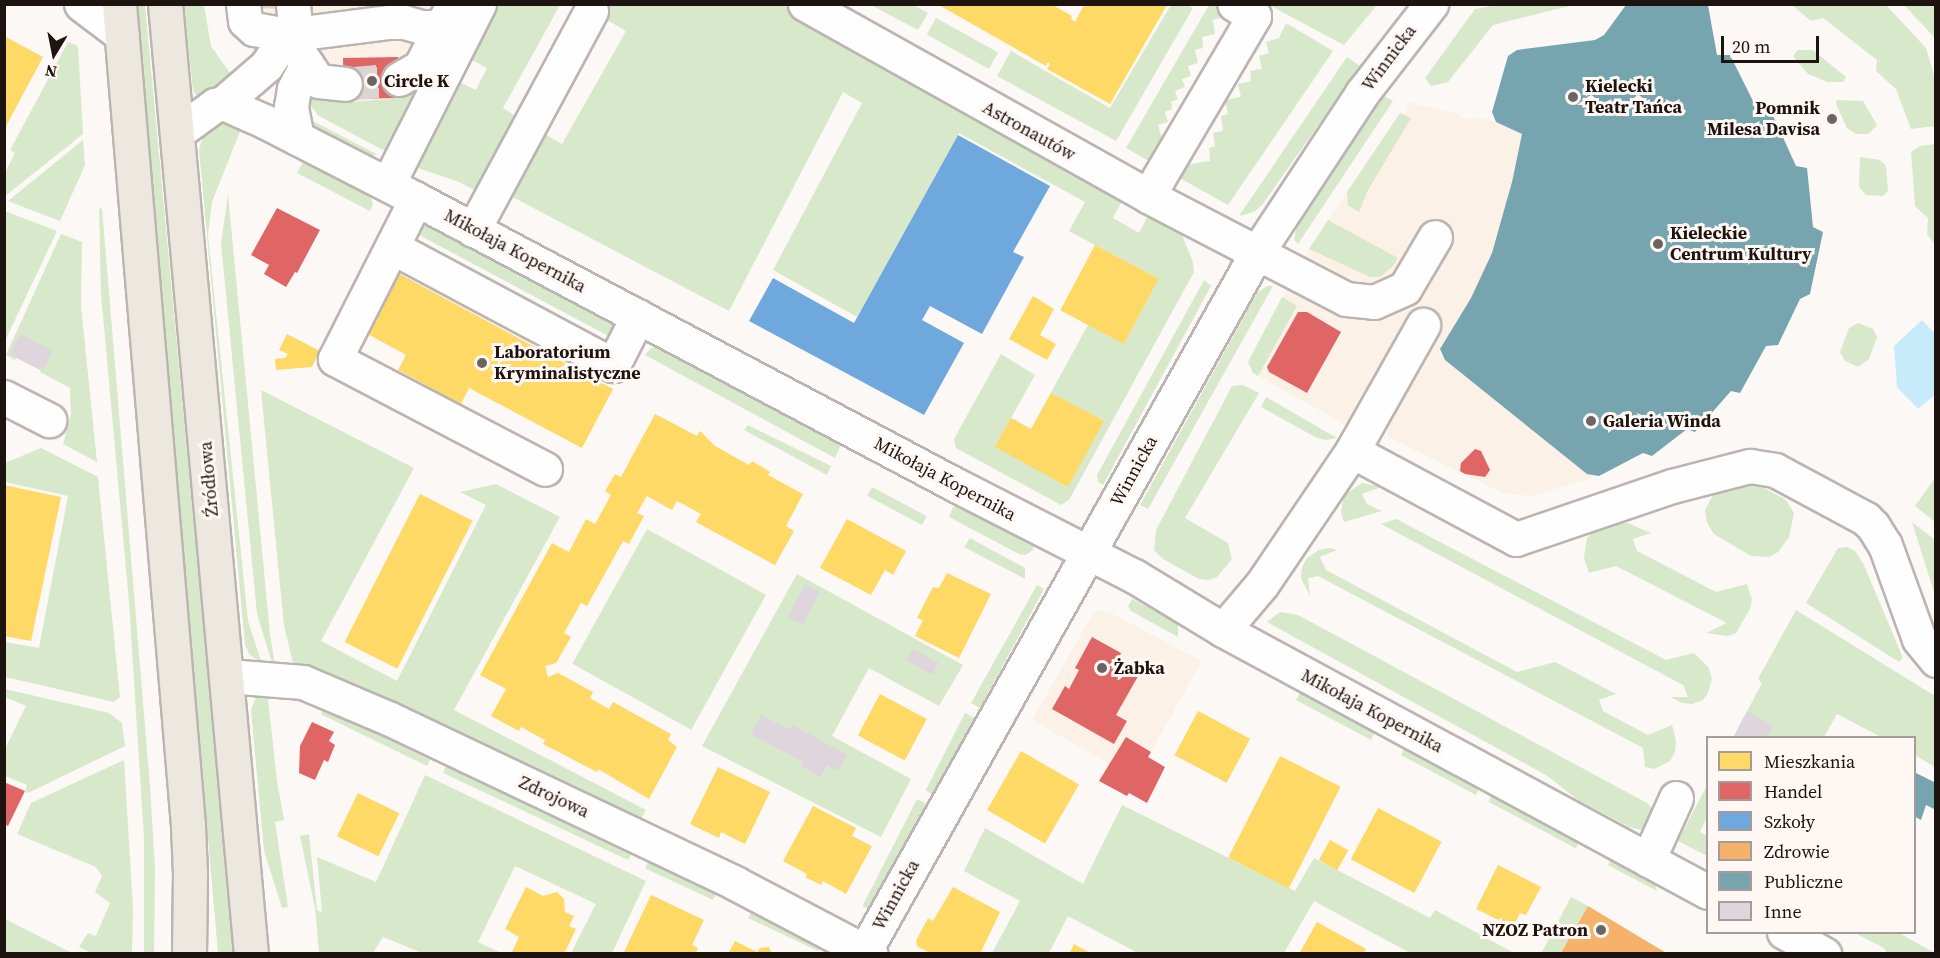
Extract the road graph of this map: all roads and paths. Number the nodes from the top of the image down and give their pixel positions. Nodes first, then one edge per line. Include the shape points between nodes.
1 (81, 4) edge
2 (165, 4) edge
3 (479, 4) edge
4 (805, 4) edge
5 (1234, 4) edge
6 (1431, 4) edge
7 (591, 11) dead end
8 (450, 12) edge
9 (376, 14) edge
10 (328, 17) edge
11 (120, 20) edge
12 (281, 26) edge
13 (399, 79) tunnel mouth
14 (345, 84) tunnel mouth
15 (223, 103) junction
16 (178, 132) junction
17 (297, 138) junction
18 (402, 191) junction
19 (1148, 196) junction
20 (473, 230) junction
21 (1435, 237) dead end
22 (392, 247) junction
23 (1256, 254) junction
24 (638, 316) junction
25 (1423, 325) dead end
26 (4, 397) edge
27 (49, 420) dead end
28 (1352, 451) junction
29 (545, 469) dead end
30 (1088, 554) junction
31 (1223, 630) junction
32 (1935, 660) edge
33 (227, 676) junction
34 (1676, 798) dead end
35 (1648, 860) junction
36 (1706, 891) edge
37 (1786, 934) edge
38 (866, 953) edge
39 (189, 954) edge
40 (251, 954) edge
41 (1824, 954) edge

1 - 11 street
2 - 16 main road, Źródłowa
3 - 18 street
4 - 19 street, Astronautów
5 - 19 street via 1254,16
6 - 23 street, Winnicka via 1362,93
7 - 20 street
8 - 9 street via 437,27
8 - 13 street via 420,67
9 - 10 street
10 - 12 street
11 - 39 main road via 188,826
12 - 14 street via 318,81
12 - 15 street via 266,66
12 - 17 street via 294,89 291,107
15 - 16 street
15 - 17 street, Mikołaja Kopernika
16 - 33 main road, Źródłowa
17 - 18 street, Mikołaja Kopernika
18 - 20 street, Mikołaja Kopernika
18 - 22 street
19 - 23 street, Astronautów
20 - 24 street, Mikołaja Kopernika
21 - 23 street, Astronautów via 1405,288 1374,302 1346,299
22 - 24 street via 613,365
22 - 29 street via 335,359
23 - 30 street, Winnicka
24 - 30 street, Mikołaja Kopernika
25 - 28 street
26 - 27 street
28 - 31 street via 1262,584
28 - 32 street via 1516,539 1716,473 1750,466 1774,470 1873,526 1885,545 1919,639
30 - 31 street, Mikołaja Kopernika via 1134,576
30 - 38 street, Winnicka
31 - 35 street, Mikołaja Kopernika
33 - 38 street, Zdrojowa via 303,682 390,719 735,883
33 - 40 main road, Źródłowa
34 - 35 street
35 - 36 street, Mikołaja Kopernika
37 - 41 street

